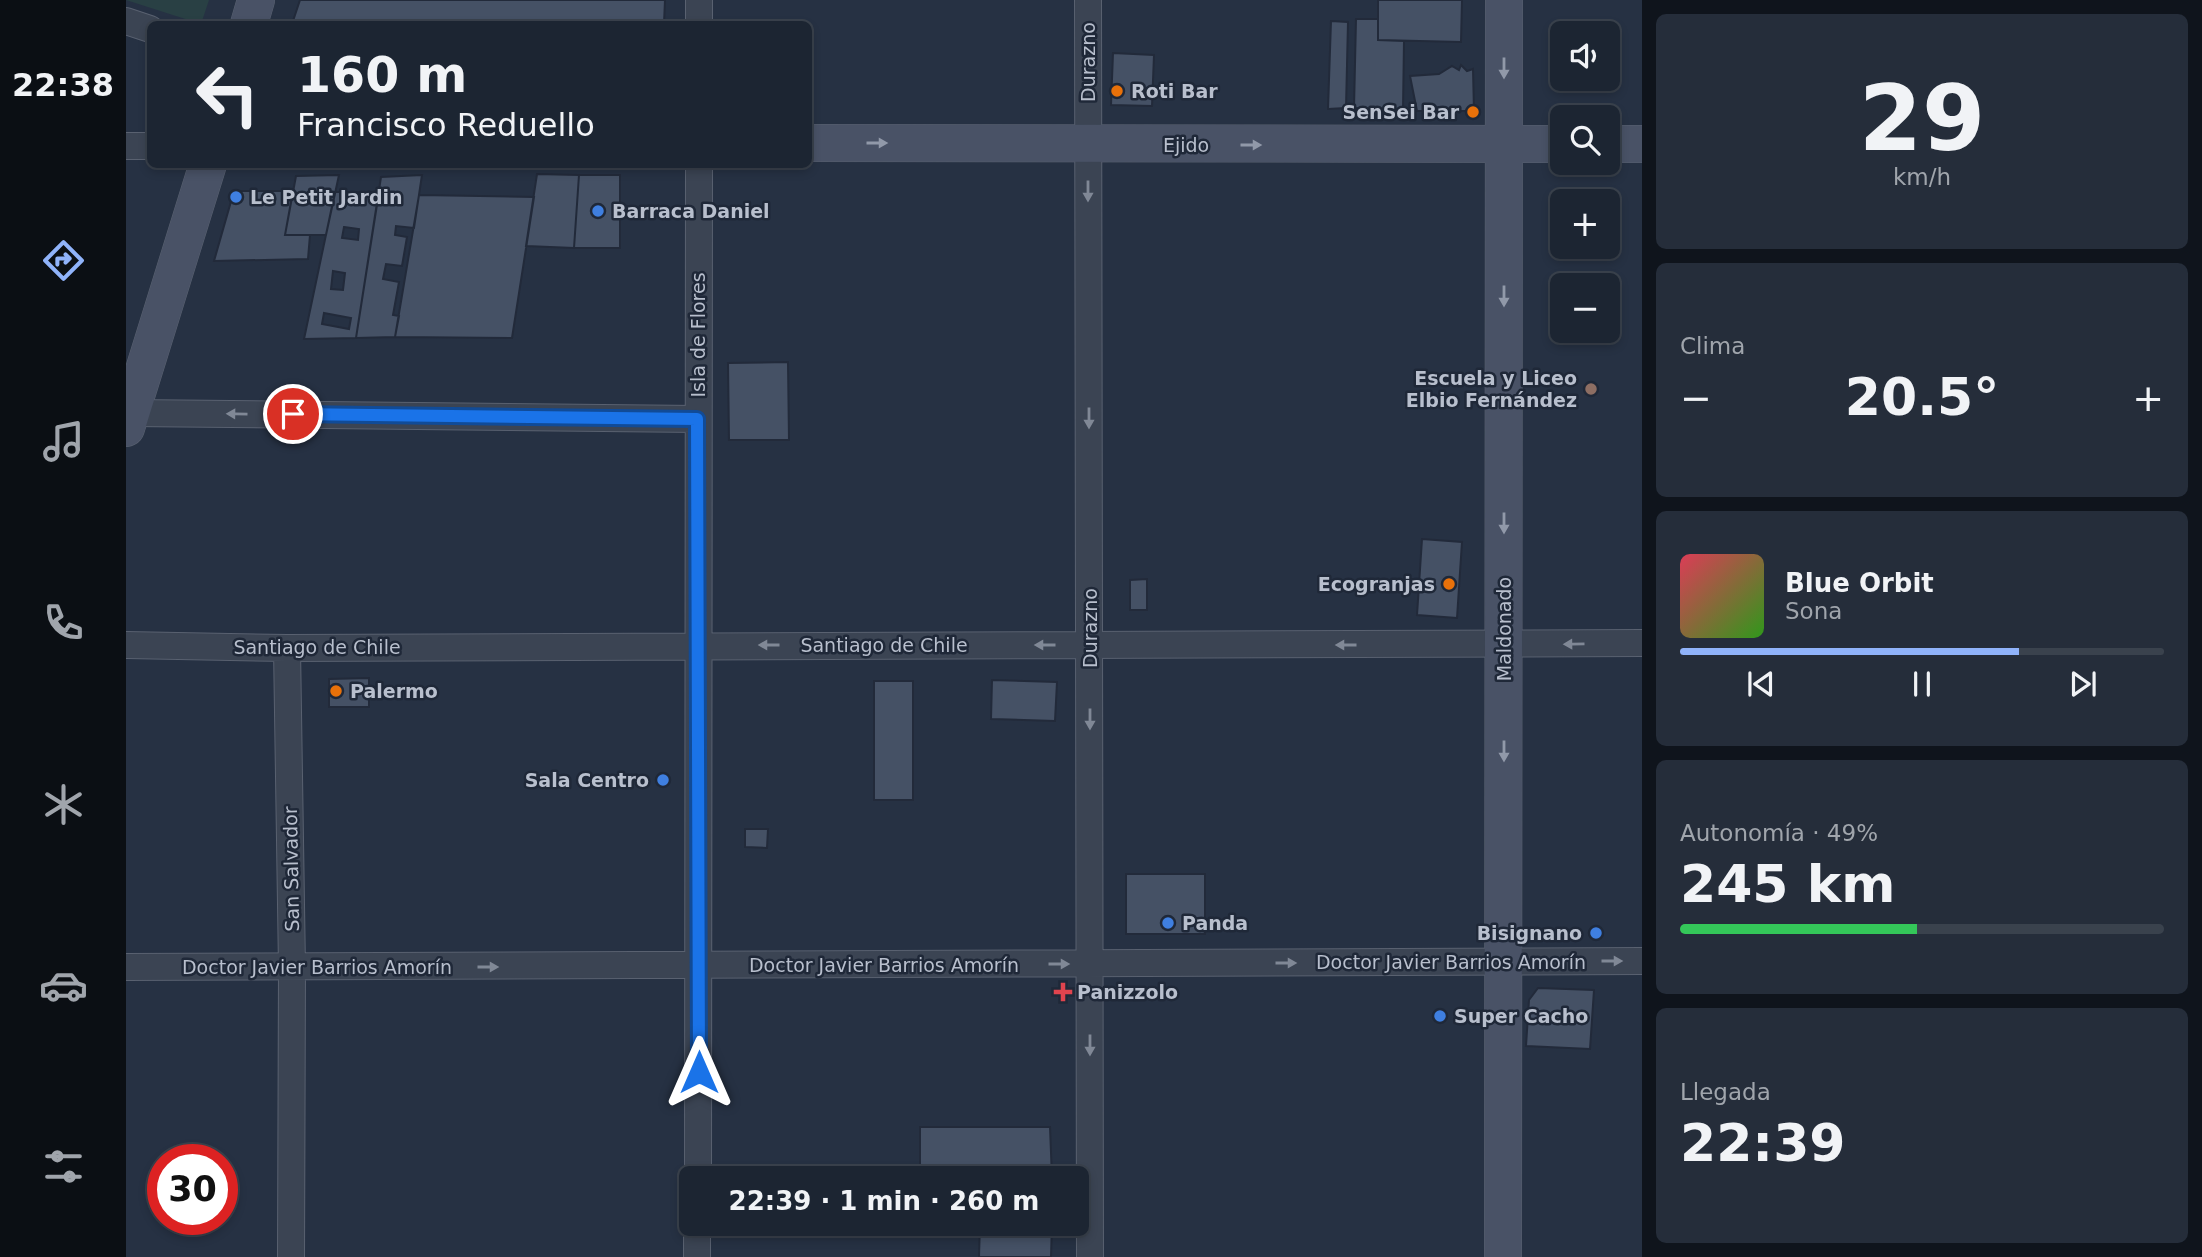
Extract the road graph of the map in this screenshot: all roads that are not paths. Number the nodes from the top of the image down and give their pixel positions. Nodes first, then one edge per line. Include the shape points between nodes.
1 (256, 0) edge
2 (699, 0) edge
3 (1088, 0) edge
4 (1504, 0) edge
5 (126, 21) edge
6 (250, 21) edge
7 (699, 21) edge
8 (147, 28) edge
9 (812, 143) edge
10 (1504, 144) junction
11 (1550, 144) edge
12 (1620, 144) edge
13 (1642, 144) edge
14 (1087, 145) junction
15 (126, 146) edge
16 (147, 146) edge
17 (207, 168) edge
18 (699, 168) edge
19 (697, 419) junction
20 (128, 420) edge
21 (1642, 643) edge
22 (126, 645) edge
23 (699, 645) junction
24 (1504, 645) junction
25 (1090, 646) junction
26 (287, 648) junction
27 (1642, 961) edge
28 (1504, 962) junction
29 (1090, 964) junction
30 (700, 966) junction
31 (126, 967) edge
32 (292, 968) junction
33 (698, 1166) edge
34 (697, 1236) edge
35 (291, 1257) edge
36 (697, 1257) edge
37 (1090, 1257) edge
38 (1503, 1257) edge

1 - 6 street
2 - 7 street
3 - 14 street, Durazno
4 -> 10 street, Maldonado
5 - 8 street
9 -> 14 street, Ejido
10 - 11 street, Ejido
14 -> 10 street, Ejido
10 -> 24 street, Maldonado
12 - 13 street
14 -> 25 street, Durazno
15 - 16 street
17 - 20 street
18 - 19 street, Isla de Flores
19 -> 20 street
19 - 23 street, Isla de Flores
21 -> 24 street, Santiago de Chile
22 - 26 street, Santiago de Chile
25 -> 23 street, Santiago de Chile
23 - 26 street, Santiago de Chile
23 - 30 street, Isla de Flores
24 -> 25 street, Santiago de Chile
24 -> 28 street, Maldonado
25 -> 29 street, Durazno
26 - 32 street, San Salvador
28 -> 27 street, Doctor Javier Barrios Amorín
29 -> 28 street, Doctor Javier Barrios Amorín
28 - 38 street, Maldonado
30 -> 29 street, Doctor Javier Barrios Amorín
29 -> 37 street, Durazno
32 -> 30 street, Doctor Javier Barrios Amorín
30 - 33 street, Isla de Flores
31 - 32 street, Doctor Javier Barrios Amorín
32 - 35 street, San Salvador
34 - 36 street

